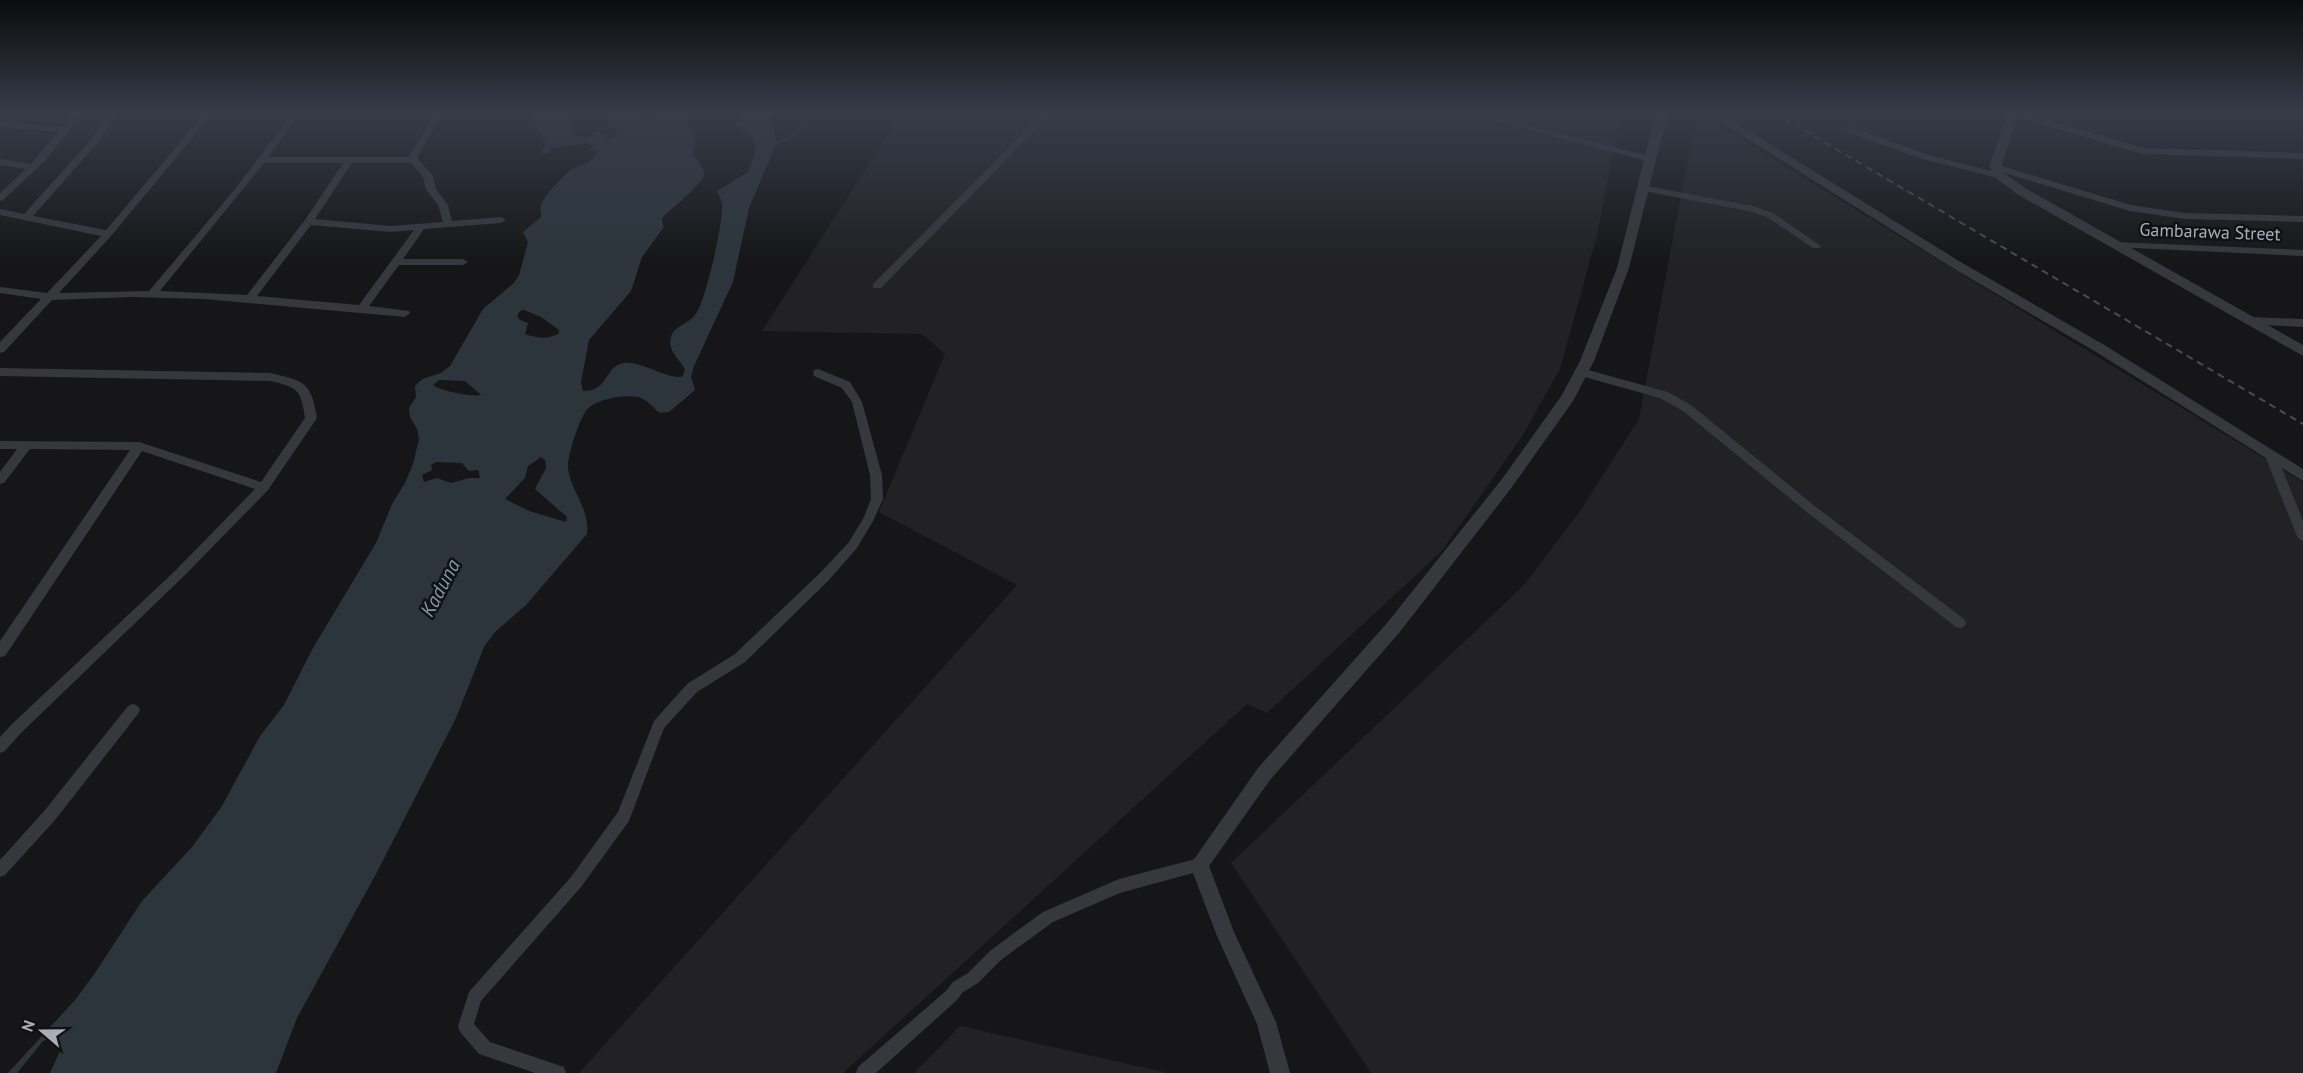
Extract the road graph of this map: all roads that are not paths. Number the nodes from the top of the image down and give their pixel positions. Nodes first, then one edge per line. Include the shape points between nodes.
1 (0, 162) edge
2 (37, 162) edge
3 (76, 162) edge
4 (168, 162) edge
5 (259, 162) edge
6 (348, 162) edge
7 (416, 162) edge
8 (1000, 162) edge
9 (1649, 162) edge
10 (1791, 162) edge
11 (1950, 162) edge
12 (2000, 162) edge
13 (33, 167) junction
14 (1998, 172) junction
15 (1642, 188) junction
16 (0, 198) edge
17 (0, 212) edge
18 (26, 217) junction
19 (2303, 219) edge
20 (501, 220) dead end
21 (308, 222) junction
22 (448, 224) junction
23 (421, 227) junction
24 (108, 234) junction
25 (2116, 245) junction
26 (1816, 246) dead end
27 (2303, 253) edge
28 (397, 262) junction
29 (463, 262) dead end
30 (877, 286) dead end
31 (0, 290) edge
32 (152, 294) junction
33 (51, 295) junction
34 (250, 298) junction
35 (362, 309) junction
36 (405, 313) dead end
37 (2249, 321) junction
38 (2303, 323) edge
39 (0, 349) edge
40 (2303, 351) edge
41 (0, 372) edge
42 (1581, 372) junction
43 (818, 373) dead end
44 (0, 445) edge
45 (27, 445) junction
46 (139, 446) junction
47 (2271, 456) junction
48 (2303, 476) edge
49 (0, 480) edge
50 (264, 487) junction
51 (2303, 536) edge
52 (1960, 623) dead end
53 (0, 652) edge
54 (133, 710) dead end
55 (0, 747) edge
56 (1199, 865) junction
57 (0, 870) edge
58 (558, 1073) edge
59 (864, 1073) edge
60 (1280, 1073) edge

1 - 13 street
2 - 13 street
3 - 18 street
4 - 24 street
5 - 32 street
6 - 21 street
7 - 22 street via 428,176
8 - 30 street
9 - 15 street
10 - 47 street
11 - 14 street
12 - 14 street
13 - 16 street
14 - 19 street via 2130,208 2185,216
14 - 25 street via 2021,191
15 - 26 street via 1750,208 1770,215
15 - 42 street via 1613,299
17 - 18 street
18 - 24 street
20 - 22 street
21 - 23 street
21 - 34 street
22 - 23 street
23 - 28 street
24 - 33 street
25 - 27 street, Gambarawa Street
25 - 37 street
28 - 29 street
28 - 35 street
31 - 33 street
32 - 33 street
32 - 34 street
33 - 39 street
34 - 35 street
35 - 36 street
37 - 38 street
37 - 40 street
41 - 50 street via 270,377 296,383 308,398 312,418
42 - 52 street via 1664,395 1687,408
42 - 56 street via 1568,398 1507,483 1393,627 1263,774
43 - 58 street via 846,385 857,402 876,475 877,499 869,518 853,545 824,577 740,658 692,688 659,725 624,816 576,882 474,997 469,1008 466,1026 485,1047
44 - 45 street
45 - 46 street
45 - 49 street
46 - 50 street
46 - 53 street
47 - 48 street
47 - 51 street
50 - 55 street
54 - 57 street via 50,816
56 - 59 street via 1119,886 1048,916 958,987
56 - 60 street via 1226,936 1266,1022

